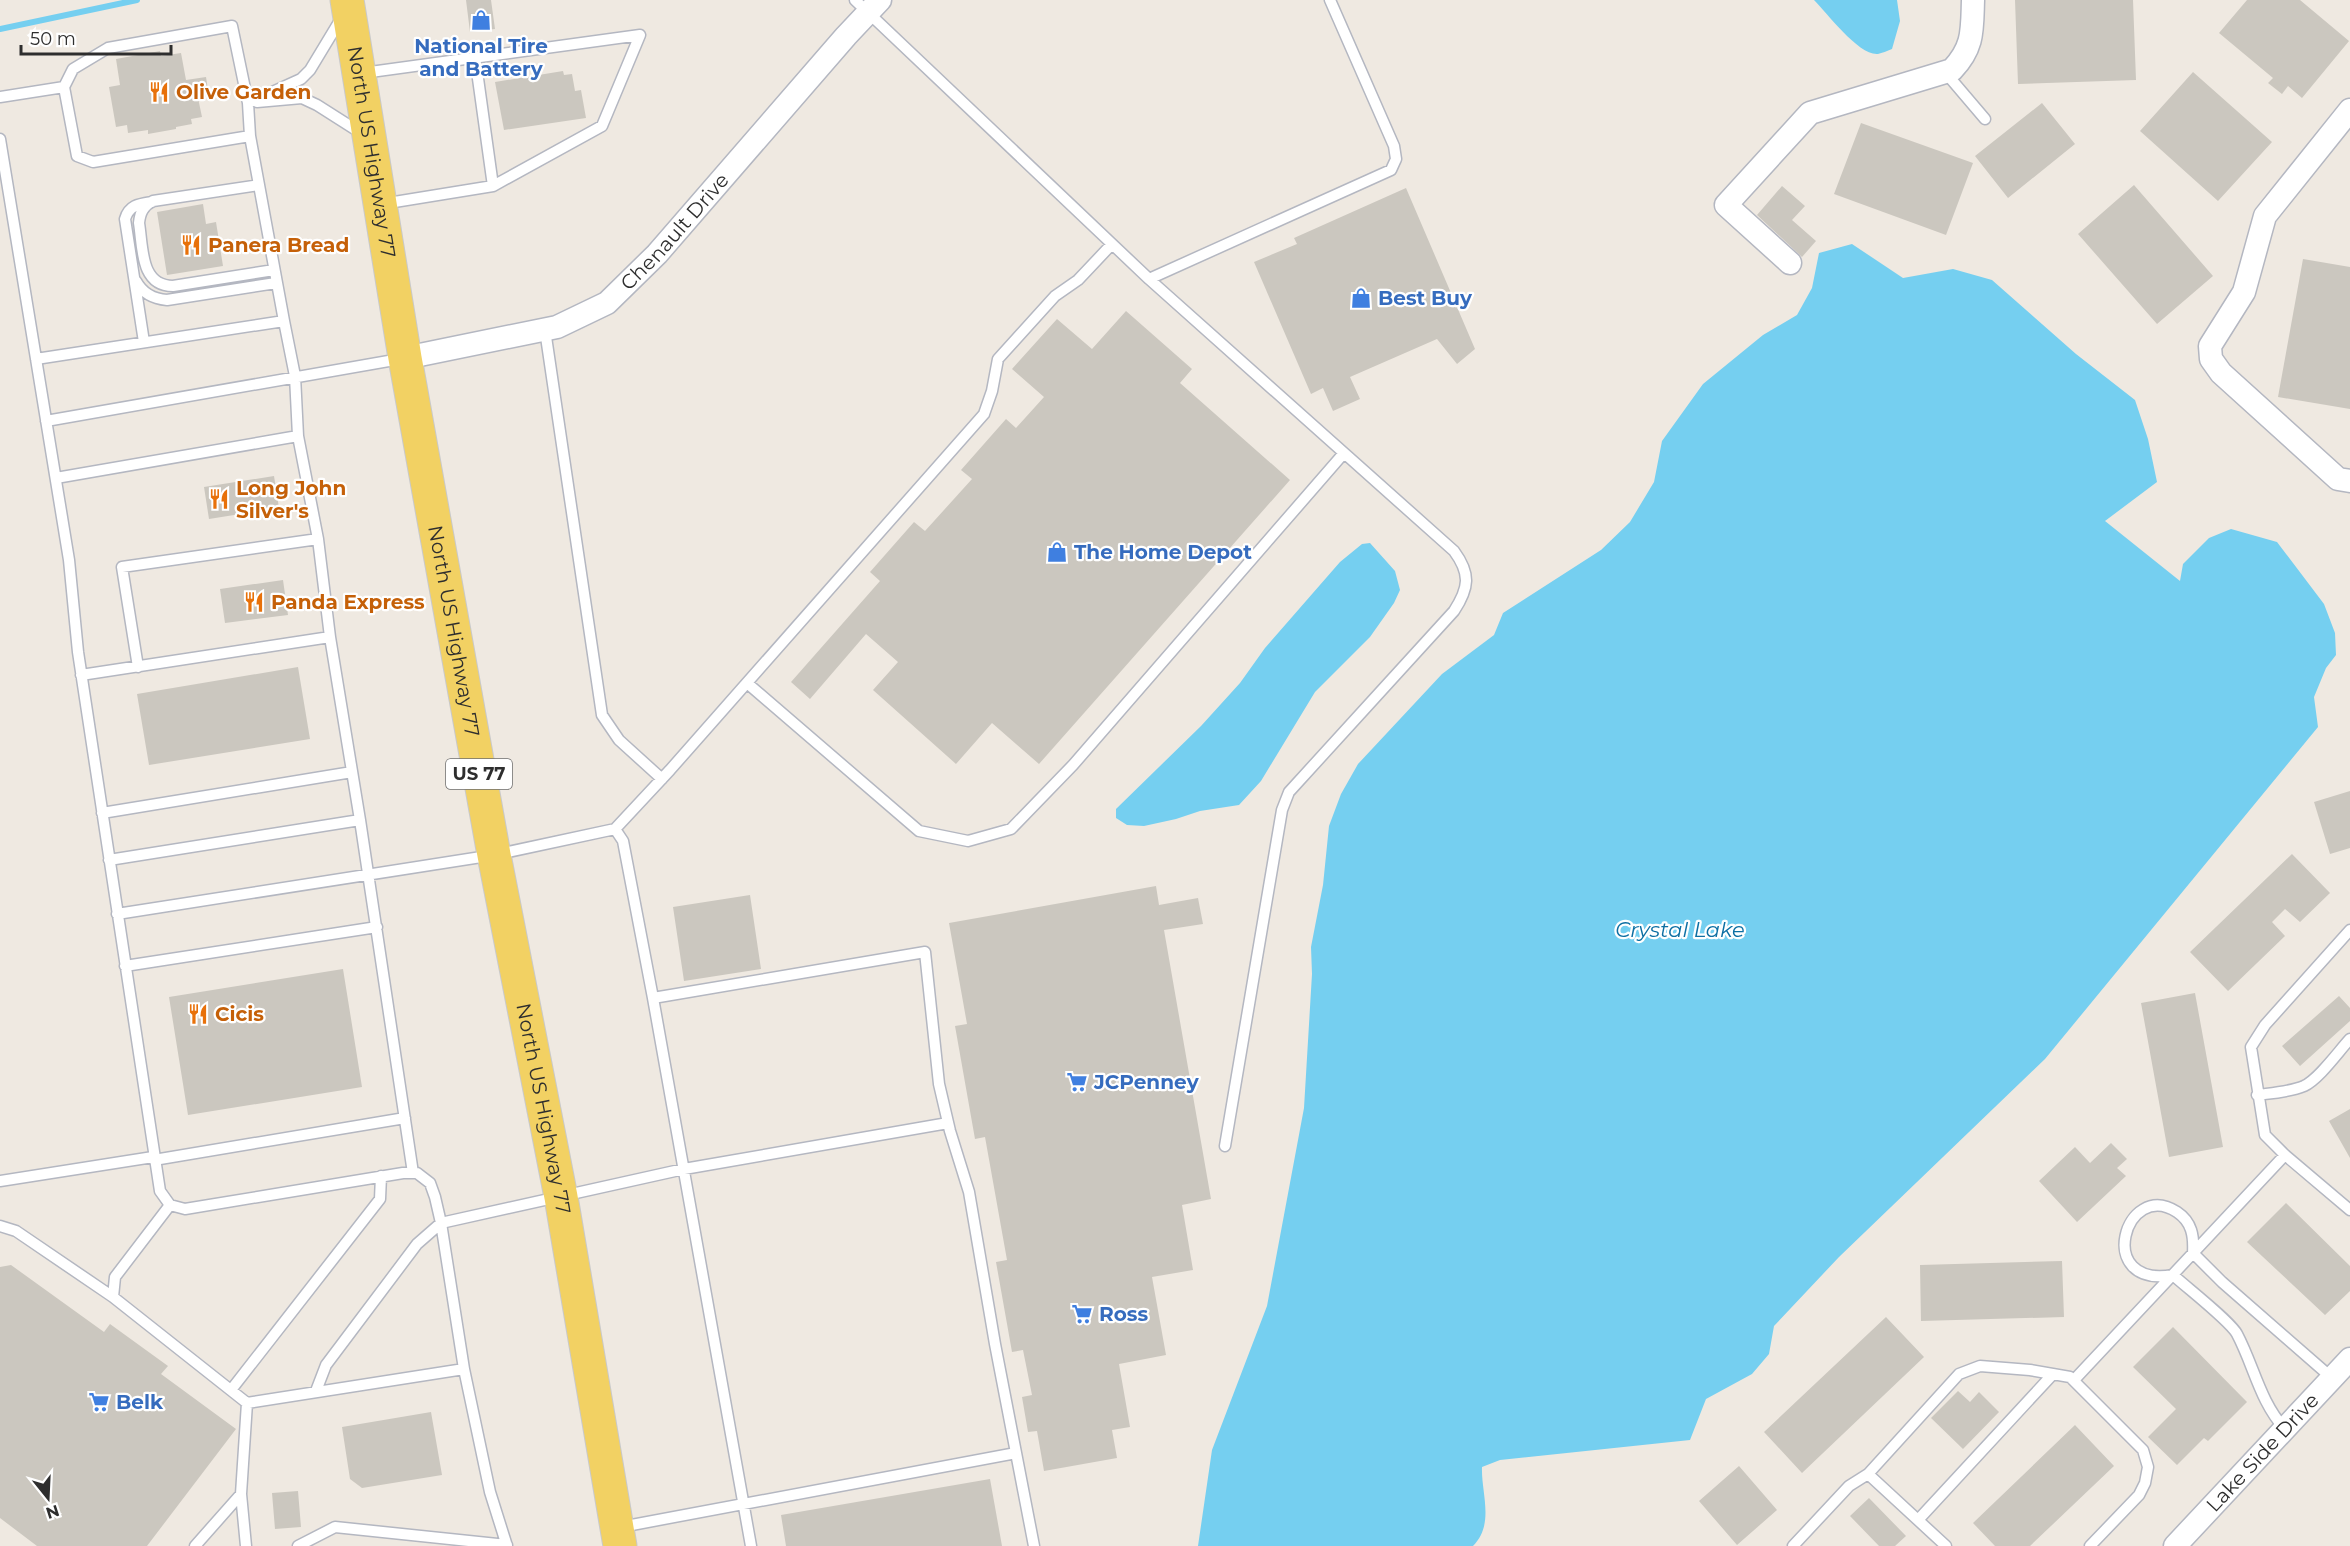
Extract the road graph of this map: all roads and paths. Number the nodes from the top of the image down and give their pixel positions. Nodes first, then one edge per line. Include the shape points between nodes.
1 (1330, 0) edge
2 (1973, 0) edge
3 (348, 3) edge
4 (867, 4) edge
5 (475, 57) junction
6 (1945, 72) junction
7 (360, 73) junction
8 (64, 87) junction
9 (0, 97) edge
10 (248, 103) junction
11 (2350, 111) edge
12 (1985, 119) dead end
13 (250, 136) junction
14 (0, 139) edge
15 (371, 139) junction
16 (259, 185) junction
17 (493, 186) junction
18 (153, 201) junction
19 (379, 204) junction
20 (1112, 244) junction
21 (1790, 263) dead end
22 (274, 270) junction
23 (134, 276) junction
24 (1149, 279) junction
25 (276, 283) junction
26 (284, 321) junction
27 (544, 330) junction
28 (144, 342) junction
29 (405, 358) junction
30 (36, 359) junction
31 (295, 376) junction
32 (46, 421) junction
33 (298, 436) junction
34 (1344, 453) junction
35 (56, 478) junction
36 (2350, 481) edge
37 (318, 538) junction
38 (330, 637) junction
39 (138, 667) junction
40 (81, 675) junction
41 (747, 683) junction
42 (352, 772) junction
43 (662, 779) junction
44 (102, 813) junction
45 (360, 820) junction
46 (615, 829) junction
47 (494, 855) junction
48 (109, 860) junction
49 (369, 875) junction
50 (117, 914) junction
51 (377, 927) junction
52 (2350, 930) edge
53 (125, 966) junction
54 (654, 998) junction
55 (2350, 1039) edge
56 (2257, 1095) junction
57 (405, 1118) junction
58 (948, 1123) junction
59 (1225, 1146) dead end
60 (2285, 1155) junction
61 (153, 1158) junction
62 (684, 1169) junction
63 (413, 1173) junction
64 (381, 1176) junction
65 (0, 1181) edge
66 (561, 1197) junction
67 (170, 1204) junction
68 (2350, 1210) edge
69 (441, 1223) junction
70 (0, 1226) edge
71 (2193, 1253) junction
72 (2173, 1275) junction
73 (113, 1297) junction
74 (2350, 1359) edge
75 (464, 1369) junction
76 (2053, 1374) junction
77 (2332, 1378) junction
78 (2074, 1380) junction
79 (231, 1390) junction
80 (316, 1391) junction
81 (247, 1403) junction
82 (2285, 1429) junction
83 (1016, 1453) junction
84 (1868, 1474) junction
85 (241, 1494) junction
86 (743, 1503) junction
87 (1918, 1520) junction
88 (619, 1537) edge
89 (195, 1546) edge
90 (246, 1546) edge
91 (298, 1546) edge
92 (507, 1546) edge
93 (751, 1546) edge
94 (1034, 1546) edge
95 (1793, 1546) edge
96 (1946, 1546) edge
97 (2090, 1546) edge
98 (2175, 1546) edge

1 - 24 lane via 1394,146 1396,159 1391,170
2 - 6 street via 1971,40 1964,57
3 - 7 main road, North US Highway 77 / US 77
3 - 10 lane via 302,79
4 - 20 lane
4 - 27 street, Chenault Drive via 657,254 607,303
5 - 7 lane
5 - 17 lane
5 - 17 lane via 640,35 603,126
6 - 12 lane
6 - 21 street via 1810,113 1726,205
7 - 15 main road, North US Highway 77 / US 77
8 - 9 lane
8 - 10 lane via 73,69 108,48 232,26
8 - 13 lane via 77,156 93,162
10 - 13 lane
10 - 15 lane via 302,98
11 - 36 street via 2265,216 2244,292 2210,346 2211,359 2221,373 2338,479
13 - 16 lane
14 - 30 lane
15 - 19 main road, North US Highway 77 / US 77
16 - 18 lane
16 - 22 lane
17 - 19 lane
18 - 22 lane via 143,210 139,223 153,281 173,286
18 - 23 lane via 136,204 125,219
19 - 29 main road, North US Highway 77 / US 77
20 - 24 lane
20 - 41 lane via 1078,280 1055,296 998,359 984,414
22 - 25 lane
23 - 25 lane via 142,290 167,300
23 - 28 lane
24 - 34 lane
25 - 26 lane
26 - 28 lane
26 - 31 lane
27 - 29 street, Chenault Drive
27 - 43 lane via 602,714 619,740
28 - 30 lane
29 - 31 lane
29 - 47 main road, North US Highway 77 / US 77
30 - 32 lane
31 - 32 lane
31 - 33 lane
32 - 35 lane
33 - 35 lane
33 - 37 lane
34 - 41 lane via 1073,765 1011,829 968,840 919,831
34 - 59 lane via 1454,551 1463,563 1467,580 1463,598 1454,611 1289,792 1282,810
35 - 40 lane
37 - 38 lane
37 - 39 lane via 122,567
38 - 39 lane
38 - 42 lane
39 - 40 lane
40 - 44 lane
41 - 43 lane
42 - 44 lane
42 - 45 lane
43 - 46 lane
44 - 48 lane
45 - 48 lane
45 - 49 lane
46 - 47 lane
46 - 54 lane via 623,841
47 - 49 lane
47 - 66 main road, North US Highway 77 / US 77
48 - 50 lane
49 - 50 lane
49 - 51 lane
50 - 53 lane
51 - 53 lane
51 - 57 lane
52 - 56 lane via 2265,1025 2251,1047
53 - 61 lane
54 - 58 lane via 925,952 936,1066
54 - 62 lane
55 - 56 lane via 2304,1086
56 - 60 lane via 2265,1135
57 - 61 lane
57 - 63 lane
58 - 62 lane
58 - 83 lane via 969,1192
60 - 68 lane
60 - 71 lane
61 - 65 lane
61 - 67 lane via 160,1191
62 - 66 lane
62 - 86 lane
63 - 64 lane
63 - 69 lane via 430,1183
64 - 67 lane via 185,1209
64 - 79 lane via 380,1199
66 - 69 lane
66 - 88 main road, North US Highway 77 / US 77
67 - 73 lane via 115,1277
69 - 75 lane
69 - 80 lane via 417,1244 326,1365
70 - 73 lane via 16,1231
71 - 72 lane
71 - 72 lane via 2191,1227 2174,1210 2150,1207 2130,1220 2123,1243 2131,1264 2149,1276
71 - 77 lane
72 - 78 lane
72 - 82 lane via 2236,1332 2261,1393
73 - 79 lane
74 - 77 street, Lake Side Drive
75 - 80 lane
75 - 92 lane via 490,1492
76 - 78 lane
76 - 84 lane via 1980,1366 1959,1374
76 - 87 lane
77 - 82 street, Lake Side Drive
78 - 97 lane via 2143,1450 2148,1467 2139,1496
79 - 81 lane
80 - 81 lane
81 - 85 lane
82 - 98 street, Lake Side Drive
83 - 86 lane
83 - 94 lane
84 - 87 lane
84 - 95 lane via 1849,1486
85 - 89 lane
85 - 90 lane
86 - 88 lane
86 - 93 lane
87 - 96 lane
91 - 92 lane via 335,1527

